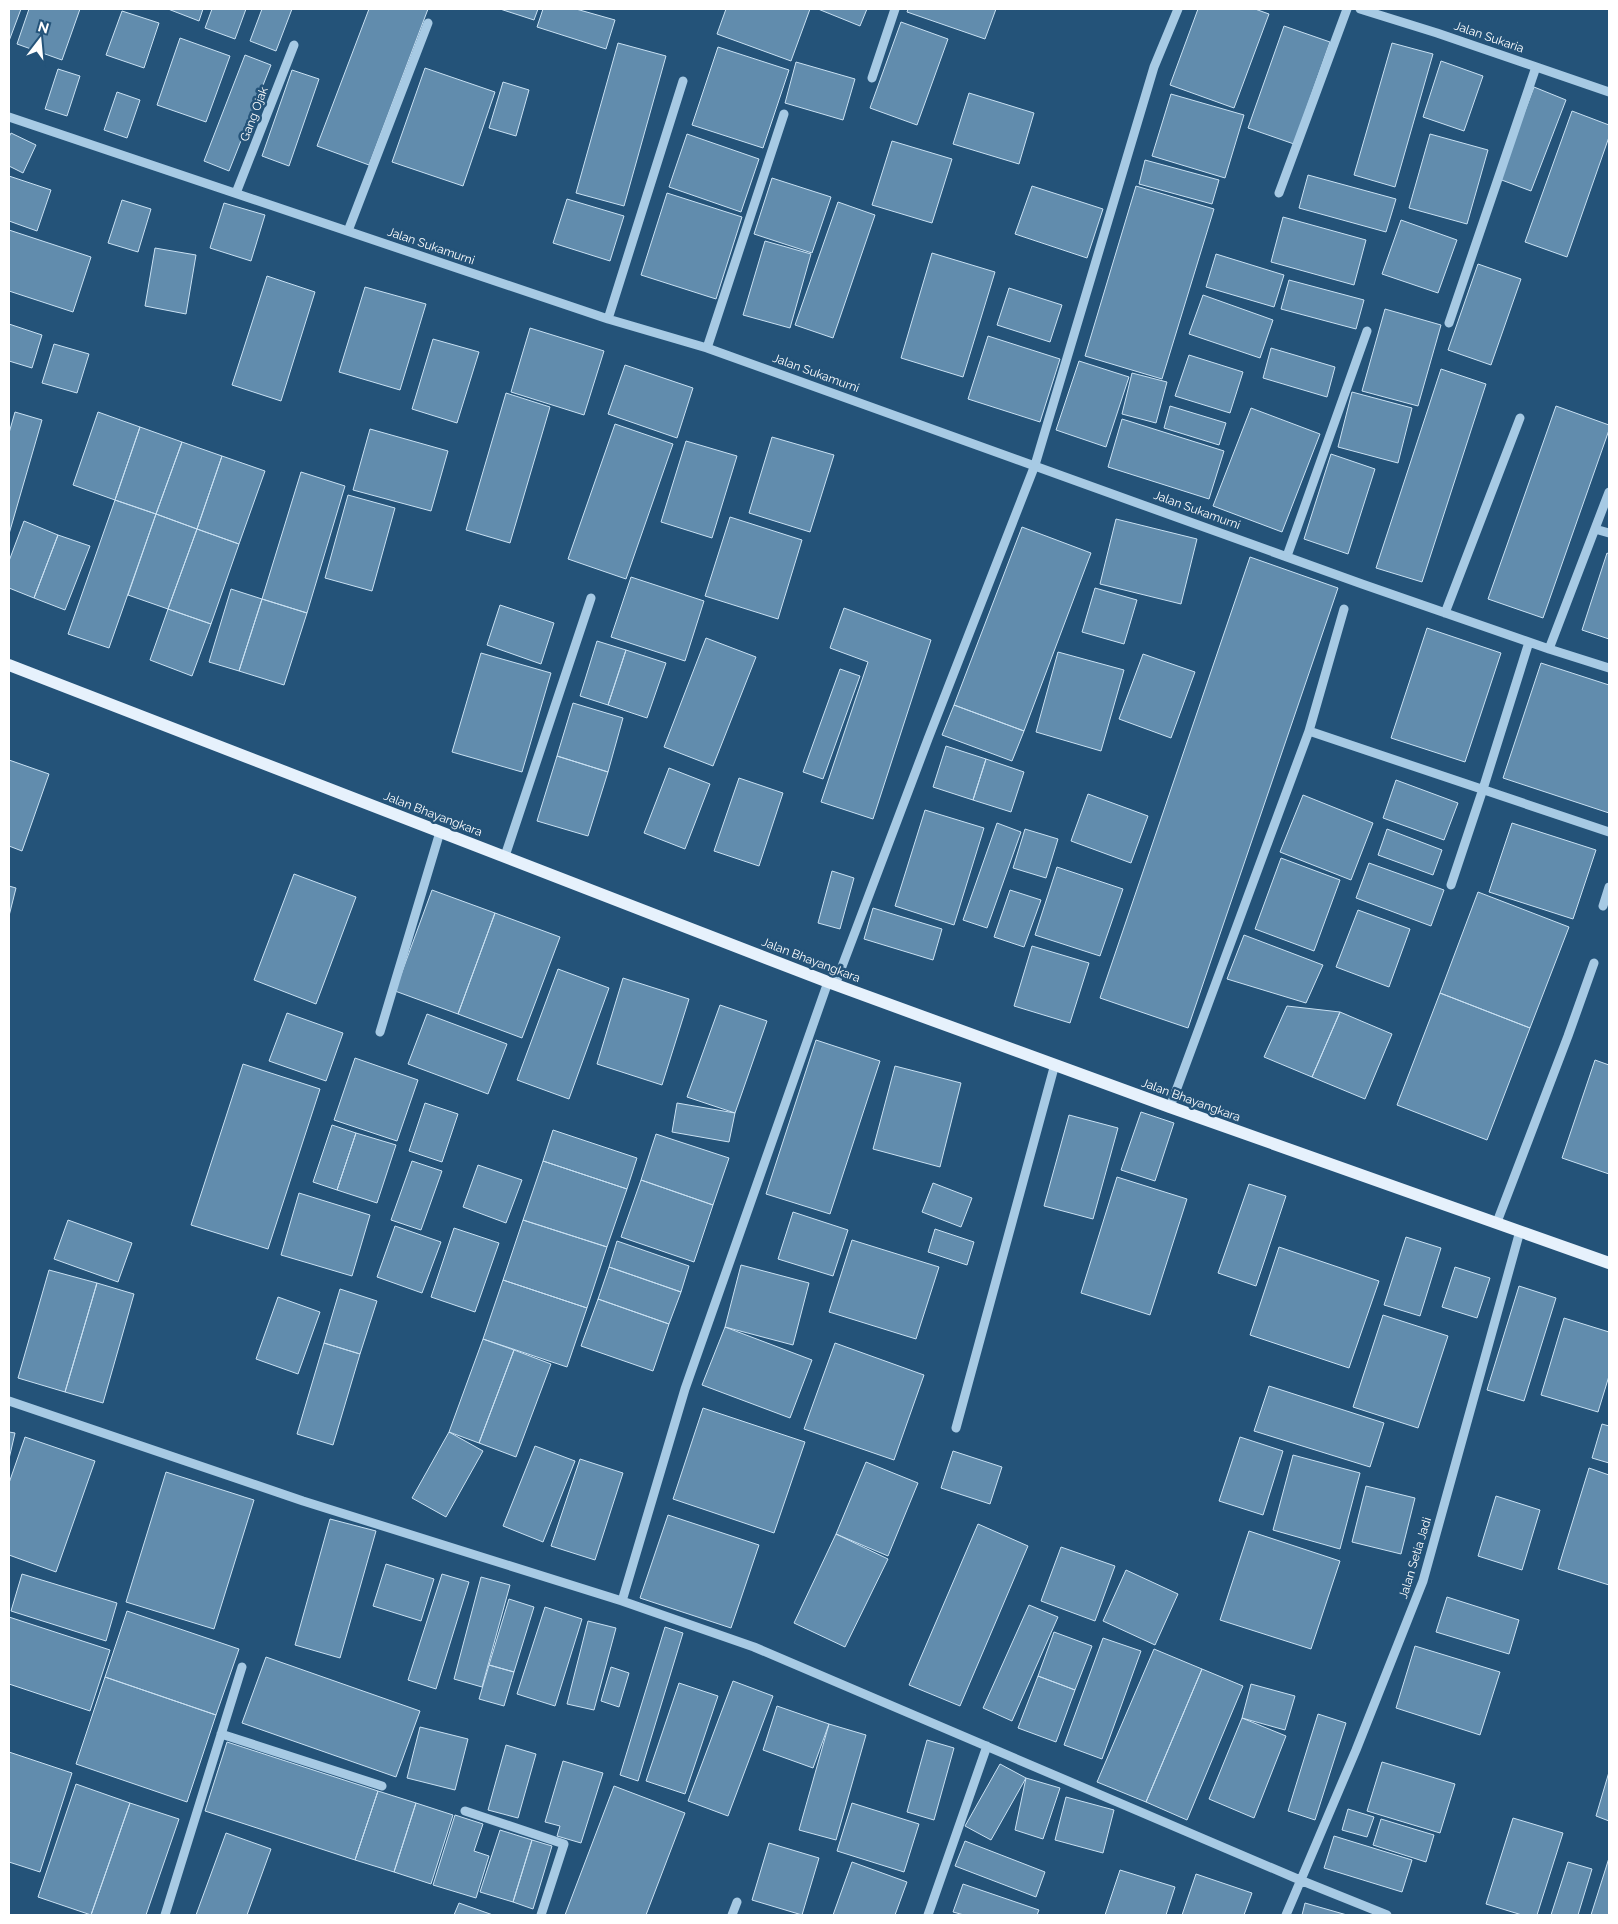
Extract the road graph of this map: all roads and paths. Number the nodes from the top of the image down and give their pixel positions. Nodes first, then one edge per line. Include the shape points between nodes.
1 (894, 9) edge
2 (1178, 9) edge
3 (1347, 9) edge
4 (1360, 9) edge
5 (428, 22) dead end
6 (294, 45) dead end
7 (1536, 67) junction
8 (872, 78) dead end
9 (683, 81) dead end
10 (1609, 92) edge
11 (784, 114) dead end
12 (9, 117) edge
13 (236, 193) junction
14 (1279, 193) dead end
15 (348, 231) junction
16 (608, 319) junction
17 (1449, 323) dead end
18 (1367, 331) dead end
19 (707, 348) junction
20 (1520, 418) dead end
21 (1035, 466) junction
22 (1609, 492) edge
23 (1595, 529) junction
24 (1609, 534) edge
25 (1287, 556) junction
26 (591, 598) dead end
27 (1344, 609) dead end
28 (1444, 613) junction
29 (1528, 642) junction
30 (1549, 649) junction
31 (9, 666) edge
32 (1609, 668) edge
33 (1309, 731) junction
34 (1483, 789) junction
35 (440, 832) junction
36 (1609, 832) edge
37 (505, 856) junction
38 (1451, 885) dead end
39 (1609, 887) edge
40 (1603, 906) dead end
41 (1594, 963) dead end
42 (831, 983) junction
43 (380, 1032) dead end
44 (1054, 1064) junction
45 (1170, 1107) junction
46 (1497, 1222) junction
47 (1520, 1231) junction
48 (1609, 1264) edge
49 (9, 1400) edge
50 (956, 1428) dead end
51 (622, 1601) junction
52 (242, 1667) dead end
53 (221, 1734) junction
54 (986, 1746) junction
55 (382, 1786) dead end
56 (465, 1811) dead end
57 (1300, 1880) junction
58 (737, 1902) dead end
59 (166, 1915) edge
60 (541, 1915) edge
61 (732, 1915) edge
62 (928, 1915) edge
63 (1286, 1915) edge
64 (1387, 1915) edge

1 - 8 street
2 - 21 street via 1154,67
3 - 14 street
4 - 7 street, Jalan Sukaria
5 - 15 street
6 - 13 street, Gang Ojak
7 - 10 street, Jalan Sukaria
7 - 17 street
9 - 16 street
11 - 19 street
12 - 13 street, Jalan Sukamurni
13 - 15 street, Jalan Sukamurni
15 - 16 street, Jalan Sukamurni
16 - 19 street, Jalan Sukamurni
18 - 25 street
19 - 21 street, Jalan Sukamurni
20 - 28 street
21 - 25 street, Jalan Sukamurni
21 - 42 street
22 - 23 street
23 - 24 street
23 - 30 street
25 - 28 street, Jalan Sukamurni
26 - 37 street
27 - 33 street
28 - 29 street, Jalan Sukamurni
29 - 30 street, Jalan Sukamurni
29 - 34 street
30 - 32 street, Jalan Sukamurni
31 - 35 main road, Jalan Bhayangkara
33 - 34 street
33 - 45 street
34 - 36 street
34 - 38 street
35 - 37 main road, Jalan Bhayangkara
35 - 43 street
37 - 42 main road, Jalan Bhayangkara
39 - 40 street
41 - 46 street
42 - 44 main road, Jalan Bhayangkara
42 - 51 street via 685,1388
44 - 45 main road, Jalan Bhayangkara
44 - 50 street
45 - 46 main road, Jalan Bhayangkara
46 - 47 main road, Jalan Bhayangkara
47 - 48 main road, Jalan Bhayangkara
47 - 57 street, Jalan Setia Jadi via 1423,1581
49 - 51 street via 303,1501
51 - 54 street via 754,1647
52 - 53 street
53 - 55 street
53 - 59 street
54 - 57 street
54 - 62 street
56 - 60 street via 564,1844
57 - 63 street, Jalan Setia Jadi
57 - 64 street
58 - 61 street

